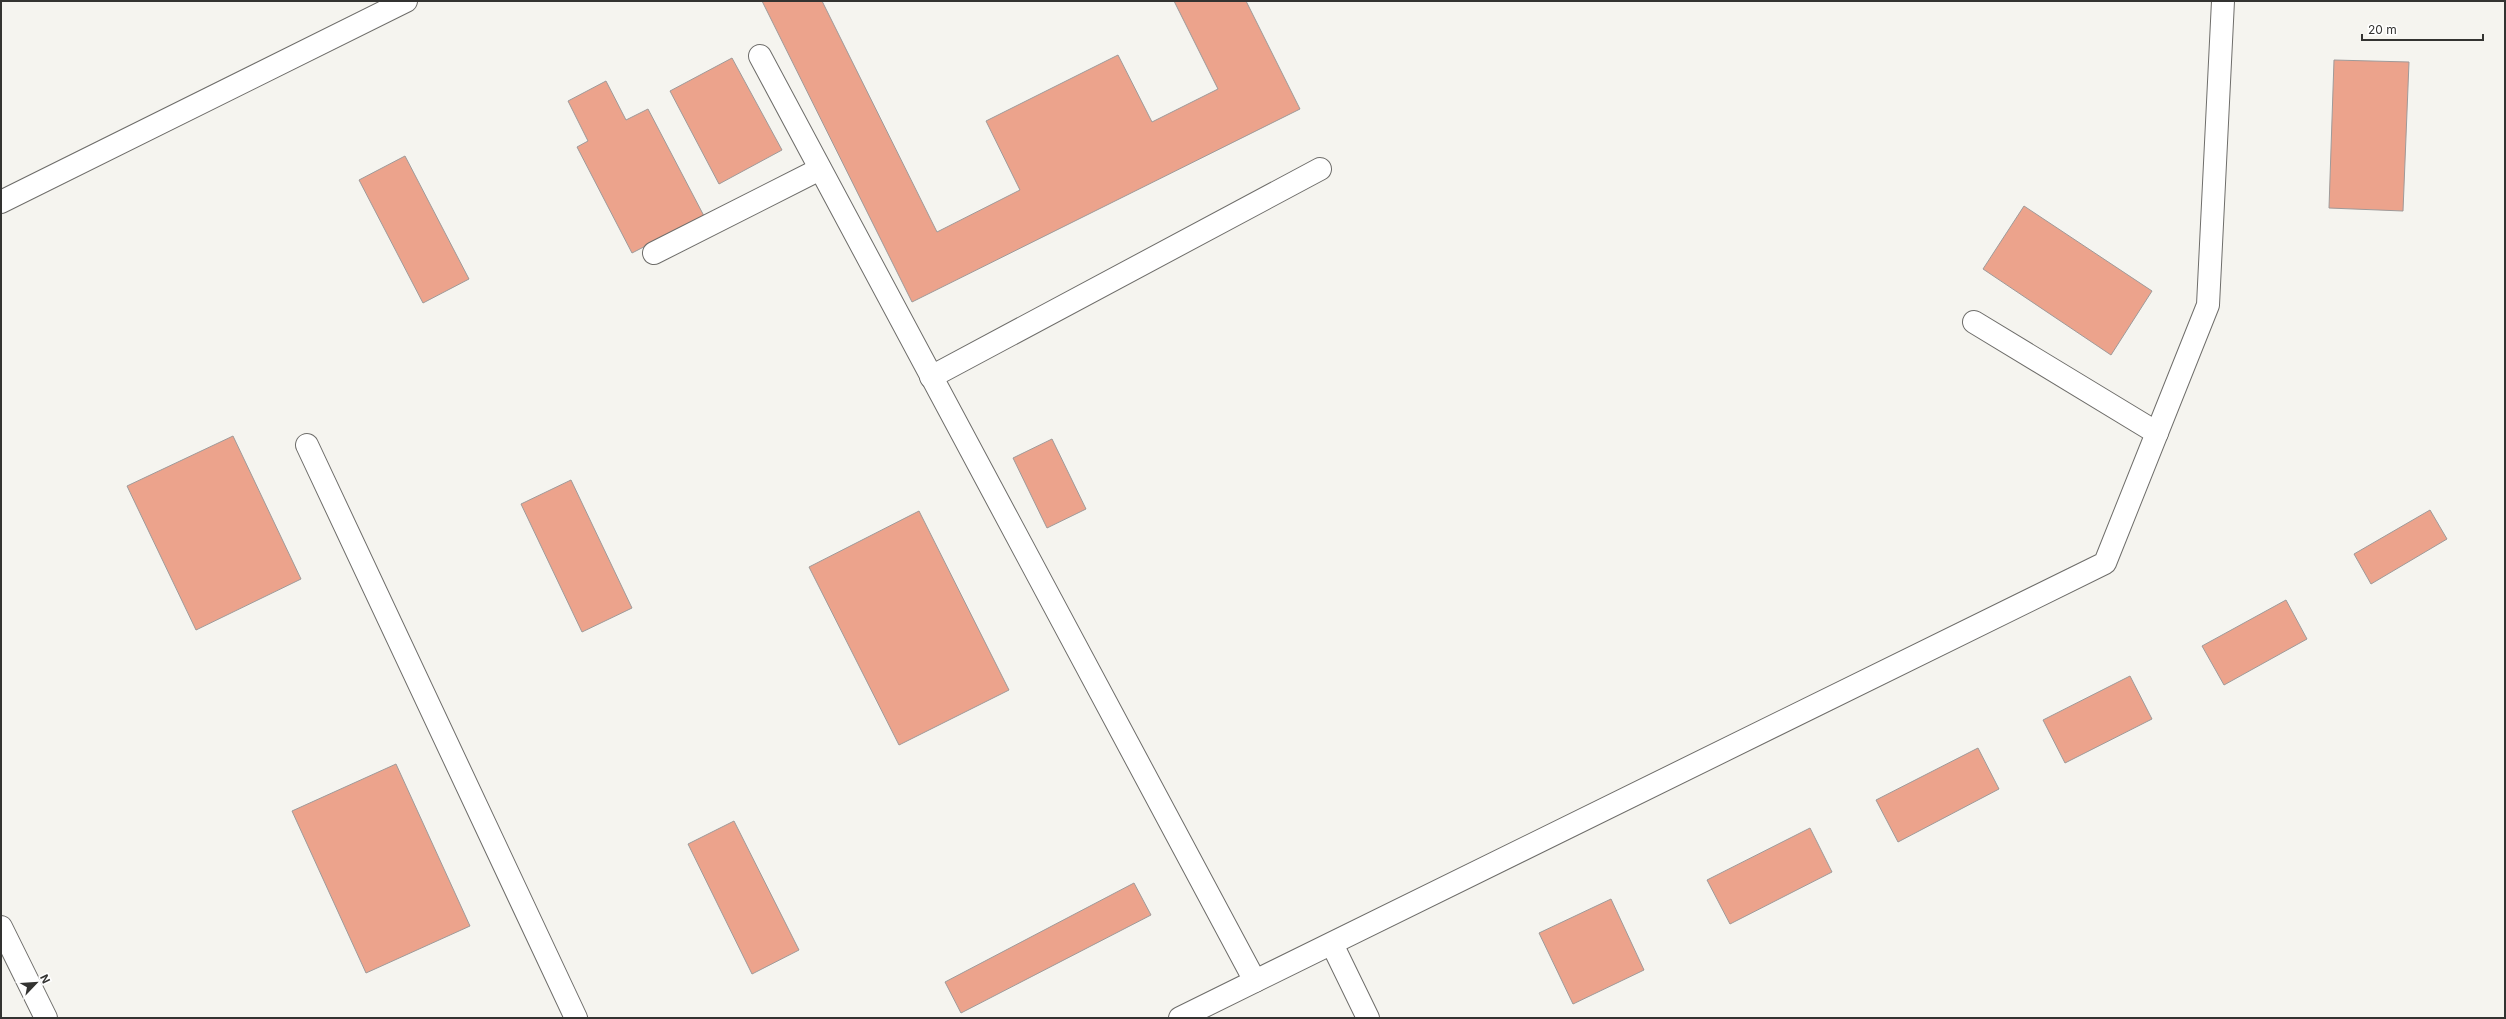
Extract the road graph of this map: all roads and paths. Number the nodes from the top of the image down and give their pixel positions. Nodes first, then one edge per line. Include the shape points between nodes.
1 (406, 1) edge
2 (2223, 1) edge
3 (760, 56) dead end
4 (820, 169) junction
5 (1320, 169) dead end
6 (1, 202) edge
7 (654, 253) dead end
8 (1974, 322) dead end
9 (931, 376) junction
10 (2157, 433) junction
11 (307, 445) dead end
12 (1, 926) edge
13 (1332, 944) junction
14 (1255, 981) junction
15 (1216, 1010) edge
16 (46, 1018) edge
17 (576, 1018) edge
18 (1180, 1018) edge
19 (1368, 1018) edge

1 - 6 lane
2 - 10 lane via 2208,305
3 - 4 lane
4 - 7 lane
4 - 9 lane
5 - 9 lane
8 - 10 lane
9 - 14 lane
10 - 13 lane via 2105,563
11 - 17 lane
12 - 16 lane
13 - 14 lane
13 - 19 lane
14 - 15 lane
15 - 18 lane

